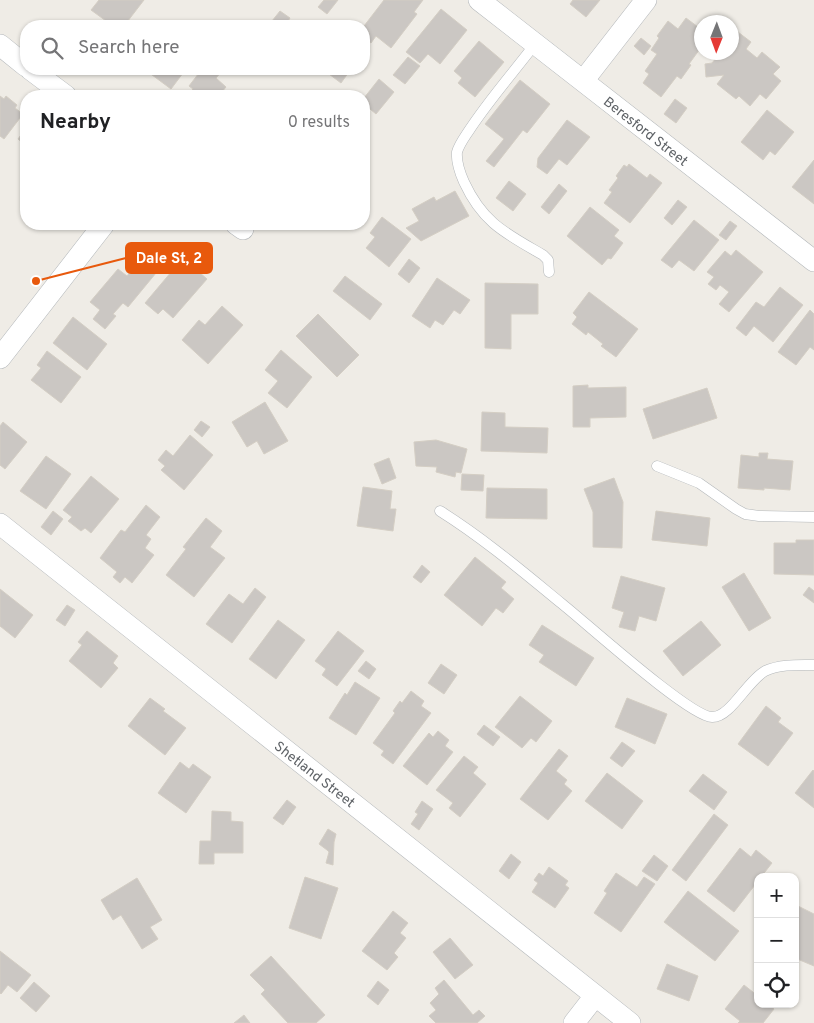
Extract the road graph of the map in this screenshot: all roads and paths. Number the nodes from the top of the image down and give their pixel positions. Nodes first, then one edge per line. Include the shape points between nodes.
1 (479, 0) edge
2 (646, 0) edge
3 (535, 44) junction
4 (0, 45) edge
5 (20, 61) edge
6 (38, 75) edge
7 (583, 81) junction
8 (58, 90) edge
9 (99, 230) edge
10 (814, 261) edge
11 (549, 272) dead end
12 (0, 358) edge
13 (657, 466) dead end
14 (440, 511) dead end
15 (814, 517) edge
16 (0, 524) edge
17 (814, 665) edge
18 (595, 996) junction
19 (574, 1023) edge
20 (630, 1023) edge

1 - 3 street, Beresford Street
2 - 7 street
3 - 7 street, Beresford Street
3 - 11 lane via 473,124 457,152 457,162 469,194 485,217 506,234 543,255 550,265
4 - 5 street
6 - 8 street
7 - 10 street, Beresford Street
9 - 12 street
13 - 15 lane via 699,484 745,514
14 - 17 lane via 479,537 670,693 708,717 725,714 763,672
16 - 18 street, Shetland Street
18 - 19 street
18 - 20 street, Shetland Street

